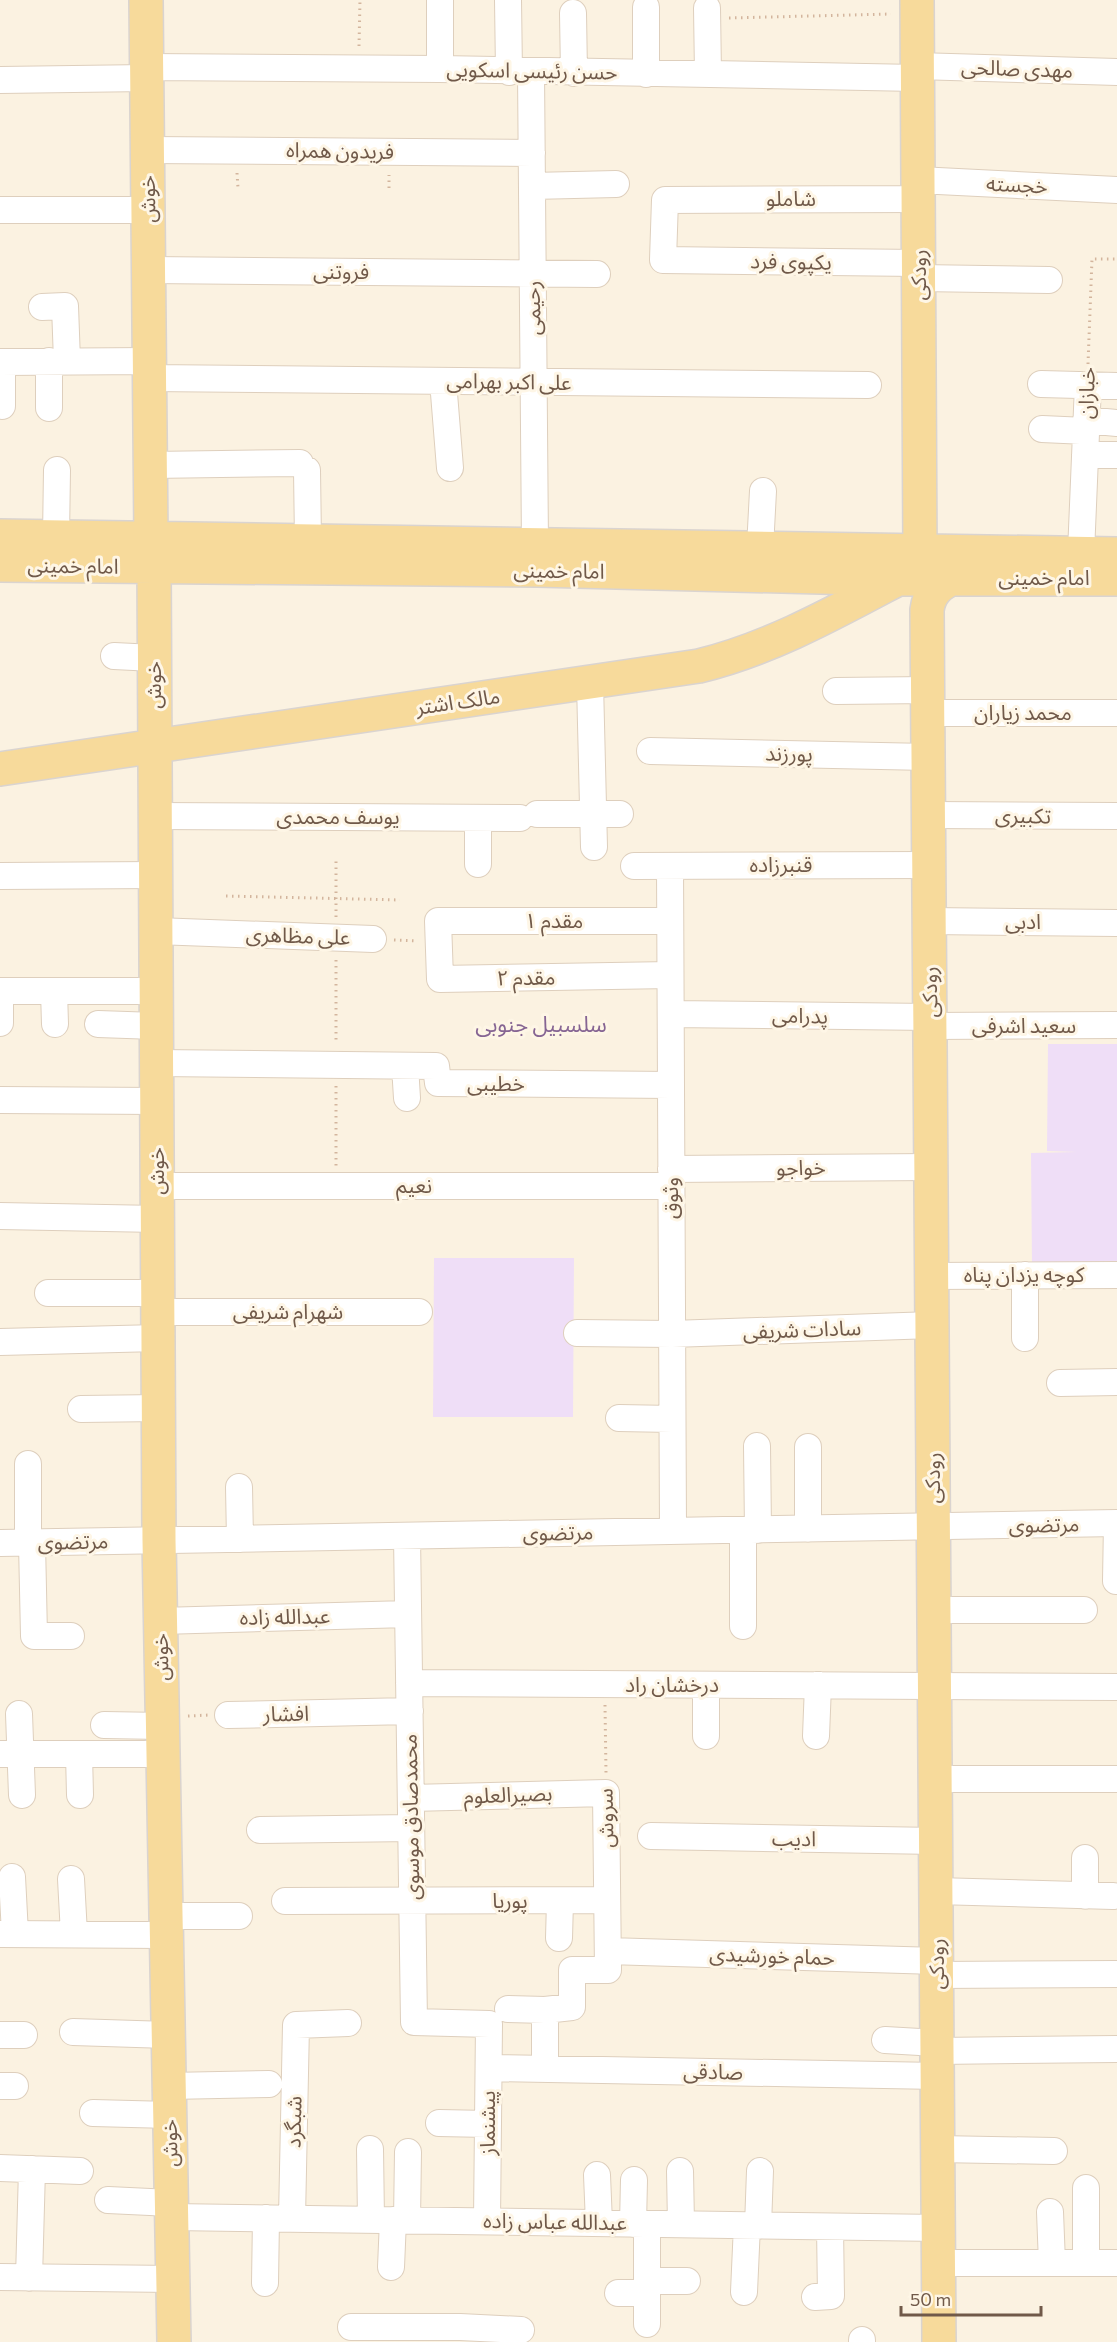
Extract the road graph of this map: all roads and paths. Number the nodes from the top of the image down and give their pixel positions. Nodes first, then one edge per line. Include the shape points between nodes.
1 (146, 0) edge
2 (360, 0) edge
3 (440, 0) edge
4 (508, 0) edge
5 (917, 7) edge
6 (646, 8) dead end
7 (573, 12) dead end
8 (707, 14) joint
9 (440, 69) junction
10 (358, 70) junction
11 (147, 72) junction
12 (520, 72) junction
13 (917, 72) junction
14 (1117, 72) edge
15 (574, 73) junction
16 (646, 74) junction
17 (708, 74) junction
18 (0, 80) edge
19 (148, 150) junction
20 (532, 153) junction
21 (616, 184) dead end
22 (532, 186) junction
23 (918, 189) junction
24 (1117, 190) edge
25 (0, 210) edge
26 (148, 210) junction
27 (1117, 259) edge
28 (663, 260) joint
29 (149, 270) junction
30 (918, 271) junction
31 (533, 273) junction
32 (597, 274) dead end
33 (1049, 280) dead end
34 (42, 307) dead end
35 (58, 361) junction
36 (1, 362) edge
37 (150, 370) junction
38 (443, 381) junction
39 (534, 382) junction
40 (1041, 384) dead end
41 (1088, 385) junction
42 (868, 386) dead end
43 (1117, 386) edge
44 (2, 406) dead end
45 (49, 408) dead end
46 (1117, 423) edge
47 (1042, 429) dead end
48 (1086, 435) junction
49 (1117, 455) edge
50 (151, 465) junction
51 (450, 468) dead end
52 (57, 470) dead end
53 (763, 491) dead end
54 (0, 536) edge
55 (56, 537) junction
56 (308, 541) junction
57 (535, 545) junction
58 (760, 548) junction
59 (920, 551) junction
60 (153, 553) junction
61 (1081, 554) junction
62 (1117, 554) edge
63 (482, 558) junction
64 (0, 565) edge
65 (954, 578) junction
66 (898, 579) junction
67 (1117, 579) edge
68 (114, 656) dead end
69 (154, 658) junction
70 (590, 683) junction
71 (836, 691) dead end
72 (928, 701) junction
73 (1117, 713) edge
74 (155, 747) junction
75 (650, 751) dead end
76 (928, 758) junction
77 (0, 769) edge
78 (594, 814) junction
79 (621, 814) dead end
80 (929, 815) junction
81 (155, 816) junction
82 (1117, 816) edge
83 (478, 818) junction
84 (594, 847) dead end
85 (336, 861) dead end
86 (478, 864) dead end
87 (929, 865) junction
88 (634, 866) dead end
89 (670, 866) junction
90 (156, 875) junction
91 (0, 876) edge
92 (226, 896) dead end
93 (336, 899) junction
94 (400, 900) dead end
95 (670, 921) junction
96 (929, 921) junction
97 (1117, 923) edge
98 (156, 931) junction
99 (439, 932) junction
100 (373, 939) joint
101 (670, 975) junction
102 (0, 991) edge
103 (54, 991) junction
104 (156, 991) junction
105 (670, 1014) junction
106 (930, 1022) junction
107 (0, 1023) edge
108 (55, 1024) dead end
109 (98, 1024) dead end
110 (1117, 1025) edge
111 (156, 1026) junction
112 (157, 1063) junction
113 (405, 1066) junction
114 (671, 1085) junction
115 (407, 1098) dead end
116 (0, 1100) edge
117 (157, 1101) junction
118 (931, 1167) junction
119 (671, 1178) junction
120 (157, 1186) junction
121 (0, 1216) edge
122 (158, 1219) junction
123 (1025, 1275) junction
124 (1117, 1275) edge
125 (932, 1276) junction
126 (48, 1293) dead end
127 (419, 1312) dead end
128 (158, 1314) junction
129 (932, 1325) junction
130 (577, 1333) dead end
131 (672, 1334) junction
132 (1025, 1338) dead end
133 (0, 1342) edge
134 (1117, 1382) edge
135 (1060, 1383) dead end
136 (159, 1408) junction
137 (81, 1409) dead end
138 (619, 1418) dead end
139 (672, 1419) junction
140 (757, 1446) dead end
141 (808, 1448) dead end
142 (28, 1464) dead end
143 (239, 1487) dead end
144 (1117, 1523) edge
145 (934, 1527) junction
146 (808, 1529) junction
147 (751, 1530) junction
148 (673, 1531) junction
149 (408, 1536) junction
150 (240, 1539) junction
151 (159, 1540) junction
152 (0, 1543) edge
153 (30, 1543) junction
154 (1116, 1581) edge
155 (934, 1610) junction
156 (1084, 1610) dead end
157 (408, 1614) junction
158 (161, 1621) junction
159 (743, 1626) dead end
160 (71, 1636) dead end
161 (409, 1683) junction
162 (605, 1685) junction
163 (706, 1685) junction
164 (818, 1686) junction
165 (935, 1686) junction
166 (1117, 1687) edge
167 (410, 1711) junction
168 (19, 1714) dead end
169 (228, 1715) joint
170 (104, 1725) dead end
171 (163, 1732) junction
172 (706, 1736) dead end
173 (816, 1736) dead end
174 (11, 1754) edge
175 (79, 1754) junction
176 (936, 1779) junction
177 (1117, 1779) edge
178 (606, 1793) junction
179 (22, 1795) dead end
180 (80, 1795) dead end
181 (411, 1798) junction
182 (411, 1828) junction
183 (260, 1830) dead end
184 (651, 1836) dead end
185 (936, 1841) junction
186 (1085, 1858) dead end
187 (12, 1876) dead end
188 (71, 1879) dead end
189 (936, 1891) junction
190 (1085, 1896) junction
191 (1113, 1896) dead end
192 (607, 1900) junction
193 (285, 1901) dead end
194 (412, 1901) junction
195 (560, 1901) junction
196 (239, 1916) dead end
197 (166, 1926) junction
198 (7, 1934) edge
199 (74, 1934) junction
200 (559, 1938) dead end
201 (608, 1951) junction
202 (937, 1968) junction
203 (1117, 1974) edge
204 (545, 2010) junction
205 (498, 2016) junction
206 (348, 2024) dead end
207 (73, 2032) dead end
208 (168, 2035) junction
209 (885, 2040) dead end
210 (1117, 2049) edge
211 (938, 2057) junction
212 (489, 2068) junction
213 (545, 2069) junction
214 (269, 2084) dead end
215 (170, 2100) junction
216 (93, 2113) dead end
217 (439, 2123) dead end
218 (488, 2124) junction
219 (370, 2149) dead end
220 (938, 2149) junction
221 (1054, 2151) dead end
222 (408, 2152) dead end
223 (0, 2168) edge
224 (32, 2169) junction
225 (80, 2171) dead end
226 (680, 2171) dead end
227 (760, 2171) dead end
228 (597, 2175) dead end
229 (634, 2180) dead end
230 (1086, 2188) dead end
231 (108, 2200) dead end
232 (171, 2210) junction
233 (1050, 2212) dead end
234 (266, 2218) junction
235 (292, 2218) junction
236 (390, 2220) junction
237 (487, 2221) junction
238 (599, 2223) junction
239 (640, 2224) junction
240 (681, 2224) junction
241 (752, 2225) junction
242 (830, 2227) junction
243 (939, 2228) junction
244 (939, 2263) junction
245 (1052, 2263) junction
246 (1086, 2263) junction
247 (1117, 2263) edge
248 (391, 2267) dead end
249 (0, 2277) edge
250 (29, 2278) junction
251 (173, 2279) junction
252 (687, 2281) dead end
253 (265, 2283) dead end
254 (647, 2287) junction
255 (744, 2292) dead end
256 (618, 2294) dead end
257 (815, 2297) dead end
258 (647, 2324) dead end
259 (351, 2327) dead end
260 (521, 2330) dead end
261 (460, 2334) edge
262 (174, 2342) edge
263 (939, 2342) edge

1 - 11 main road, خوش
2 - 10 path
3 - 9 street
4 - 12 street, رحیمی
5 - 8 path
5 - 13 main road, رودکی
6 - 16 street
7 - 15 street
8 - 17 street
9 - 10 street, حسن رئیسی اسکویی
9 - 12 street, حسن رئیسی اسکویی
10 - 11 street, حسن رئیسی اسکویی
11 - 18 street, حسن رئیسی اسکویی
11 - 19 main road, خوش
12 - 15 street, حسن رئیسی اسکویی
12 - 20 street, رحیمی
13 - 14 street, مهدی صالحی
13 - 17 street, حسن رئیسی اسکویی
13 - 23 main road, رودکی
15 - 16 street, حسن رئیسی اسکویی
16 - 17 street, حسن رئیسی اسکویی
19 - 20 street, فریدون همراه
19 - 26 main road, خوش
20 - 22 street, رحیمی
21 - 22 street
22 - 31 street, رحیمی
23 - 24 street, خجسته
23 - 28 street, شاملو via 665,200
23 - 30 main road, رودکی
25 - 26 street
26 - 29 main road, خوش
27 - 41 path, خبازان via 1092,259
28 - 30 street, یکپوی فرد
29 - 31 street, فروتنی
29 - 37 main road, خوش
30 - 33 street, یکپوی فرد
30 - 59 main road, رودکی
31 - 32 street, فروتنی
31 - 39 street, رحیمی
34 - 35 street via 65,306
35 - 36 street, علی اکبر بهرامی
35 - 37 street, علی اکبر بهرامی
35 - 45 street
36 - 44 street
37 - 38 street, علی اکبر بهرامی
37 - 50 main road, خوش
38 - 39 street, علی اکبر بهرامی
38 - 51 street
39 - 42 street, علی اکبر بهرامی
39 - 57 street, رحیمی
40 - 41 street
41 - 43 street
41 - 48 street, خبازان
46 - 48 street
47 - 48 street
48 - 49 street
48 - 61 street, خبازان
50 - 56 street via 303,466
50 - 60 main road, خوش
52 - 55 street
53 - 58 street
54 - 55 main road, امام خمینی
55 - 60 main road, امام خمینی
56 - 60 main road, امام خمینی
56 - 63 main road, امام خمینی
57 - 58 main road, امام خمینی
57 - 63 main road, امام خمینی
58 - 59 main road, امام خمینی
59 - 61 main road, امام خمینی
60 - 63 main road, امام خمینی
60 - 64 main road, امام خمینی
60 - 69 main road, خوش
61 - 62 main road, امام خمینی
63 - 66 main road, امام خمینی via 537,570
65 - 66 main road, امام خمینی
65 - 67 main road, امام خمینی
65 - 72 main road, رودکی via 933,593 928,606
66 - 70 main road, مالک اشتر via 778,640 739,655 699,666
68 - 69 street
69 - 74 main road, خوش
70 - 74 main road, مالک اشتر
70 - 78 street
71 - 72 street, محمد زیاران
72 - 73 street, محمد زیاران
72 - 76 main road, رودکی
74 - 77 main road, مالک اشتر
74 - 81 main road, خوش
75 - 76 street, پورزند
76 - 80 main road, رودکی
78 - 79 street, یوسف محمدی
78 - 83 street, یوسف محمدی
78 - 84 street
80 - 82 street, تکبیری
80 - 87 main road, رودکی
81 - 83 street, یوسف محمدی
81 - 90 main road, خوش
83 - 86 street
85 - 93 path
87 - 89 street, قنبرزاده
87 - 96 main road, رودکی
88 - 89 street, قنبرزاده
89 - 95 street, وثوق
90 - 91 street
90 - 98 main road, خوش
92 - 93 path
93 - 94 path
95 - 99 street, مقدم ۱
95 - 101 street, وثوق
96 - 97 street, ادبی
96 - 106 main road, رودکی
98 - 100 street, علی مظاهری
98 - 104 main road, خوش
99 - 100 path, علی مظاهری
99 - 101 street, مقدم ۲ via 440,979
101 - 105 street, وثوق
102 - 103 street
102 - 107 street
103 - 104 street
103 - 108 street
104 - 111 main road, خوش
105 - 106 street, پدرامی
105 - 114 street, وثوق
106 - 110 street, سعید اشرفی
106 - 118 main road, رودکی
109 - 111 street
111 - 112 main road, خوش
112 - 113 street, خطیبی
112 - 117 main road, خوش
113 - 114 street, خطیبی via 435,1066 438,1083
113 - 115 street
114 - 119 street, وثوق
116 - 117 street
117 - 120 main road, خوش
118 - 119 street, خواجو
118 - 125 main road, رودکی
119 - 120 street, نعیم
119 - 131 street, وثوق
120 - 122 main road, خوش
121 - 122 street
122 - 128 main road, خوش
123 - 124 street, کوچه یزدان پناه
123 - 125 street, کوچه یزدان پناه
123 - 132 street
125 - 129 main road, رودکی
126 - 128 street
127 - 128 street, شهرام شریفی
128 - 133 street
128 - 136 main road, خوش
129 - 131 street, سادات شریفی
129 - 145 main road, رودکی
130 - 131 street, سادات شریفی
131 - 139 street, وثوق
134 - 135 street
136 - 137 street
136 - 151 main road, خوش
138 - 139 street
139 - 148 street, وثوق
140 - 147 street
141 - 146 street
142 - 153 street
143 - 150 street
144 - 145 street, مرتضوی
144 - 154 street
145 - 146 street, مرتضوی
145 - 155 main road, رودکی
146 - 147 street, مرتضوی
147 - 148 street, مرتضوی
147 - 159 street
148 - 149 street, مرتضوی
149 - 150 street, مرتضوی
149 - 157 street, محمدصادق موسوی
150 - 151 street, مرتضوی
151 - 153 street, مرتضوی
151 - 158 main road, خوش
152 - 153 street, مرتضوی
153 - 160 street via 34,1636
155 - 156 street
155 - 165 main road, رودکی
157 - 158 street, عبدالله زاده
157 - 161 street, محمدصادق موسوی
158 - 171 main road, خوش
161 - 162 street, درخشان راد
161 - 167 street, محمدصادق موسوی
162 - 163 street, درخشان راد
162 - 178 path, سروش
163 - 164 street, درخشان راد
163 - 172 street
164 - 165 street, درخشان راد
164 - 173 street
165 - 166 street, درخشان راد
165 - 176 main road, رودکی
167 - 169 street, افشار
167 - 181 street, محمدصادق موسوی
168 - 174 street
169 - 171 path
170 - 171 street
171 - 175 street
171 - 197 main road, خوش
174 - 175 street
174 - 179 street
175 - 180 street
176 - 177 street
176 - 185 main road, رودکی
178 - 181 street, بصیرالعلوم
178 - 192 street, سروش
181 - 182 street, محمدصادق موسوی
182 - 183 street
182 - 194 street, محمدصادق موسوی
184 - 185 street, ادیب
185 - 189 main road, رودکی
186 - 190 street
187 - 198 street
188 - 199 street
189 - 190 street
189 - 202 main road, رودکی
190 - 191 street
192 - 195 street, پوریا
192 - 201 street, سروش
193 - 194 street, پوریا
194 - 195 street, پوریا
194 - 205 street, محمدصادق موسوی via 414,2022
195 - 200 street
196 - 197 street
197 - 199 street
197 - 208 main road, خوش
198 - 199 street
201 - 202 street, حمام خورشیدی
201 - 204 street via 608,1970 572,1970 572,2007
202 - 203 street, حمام خورشیدی
202 - 211 main road, رودکی
204 - 205 street
204 - 213 street
205 - 212 street, پیشنماز
206 - 235 street, شبگرد via 296,2025 283,2122
207 - 208 street
208 - 215 main road, خوش
209 - 211 street
210 - 211 street
211 - 213 street, صادقی
211 - 220 main road, رودکی
212 - 213 street, صادقی
212 - 218 street, پیشنماز
214 - 215 street
215 - 216 street
215 - 232 main road, خوش
217 - 218 street
218 - 237 street, پیشنماز
219 - 236 street
220 - 221 street
220 - 243 main road, رودکی
222 - 236 street
223 - 224 street
224 - 225 street
224 - 250 street
226 - 240 street
227 - 241 street
228 - 238 street
229 - 239 street
230 - 246 street
231 - 232 street, عبدالله عباس زاده
232 - 234 street, عبدالله عباس زاده
232 - 251 main road, خوش
233 - 245 street
234 - 235 street, عبدالله عباس زاده
234 - 253 street
235 - 236 street, عبدالله عباس زاده
236 - 237 street, عبدالله عباس زاده
236 - 248 street
237 - 238 street, عبدالله عباس زاده
238 - 239 street, عبدالله عباس زاده
239 - 240 street, عبدالله عباس زاده
239 - 254 street
240 - 241 street, عبدالله عباس زاده
241 - 242 street, عبدالله عباس زاده
241 - 255 street
242 - 243 street, عبدالله عباس زاده
242 - 257 street via 831,2296
243 - 244 main road, رودکی
244 - 245 street
244 - 263 main road, رودکی
245 - 246 street
246 - 247 street
249 - 250 street
250 - 251 street
251 - 262 main road, خوش
252 - 254 street
254 - 256 street
254 - 258 street
259 - 261 street
260 - 261 street

